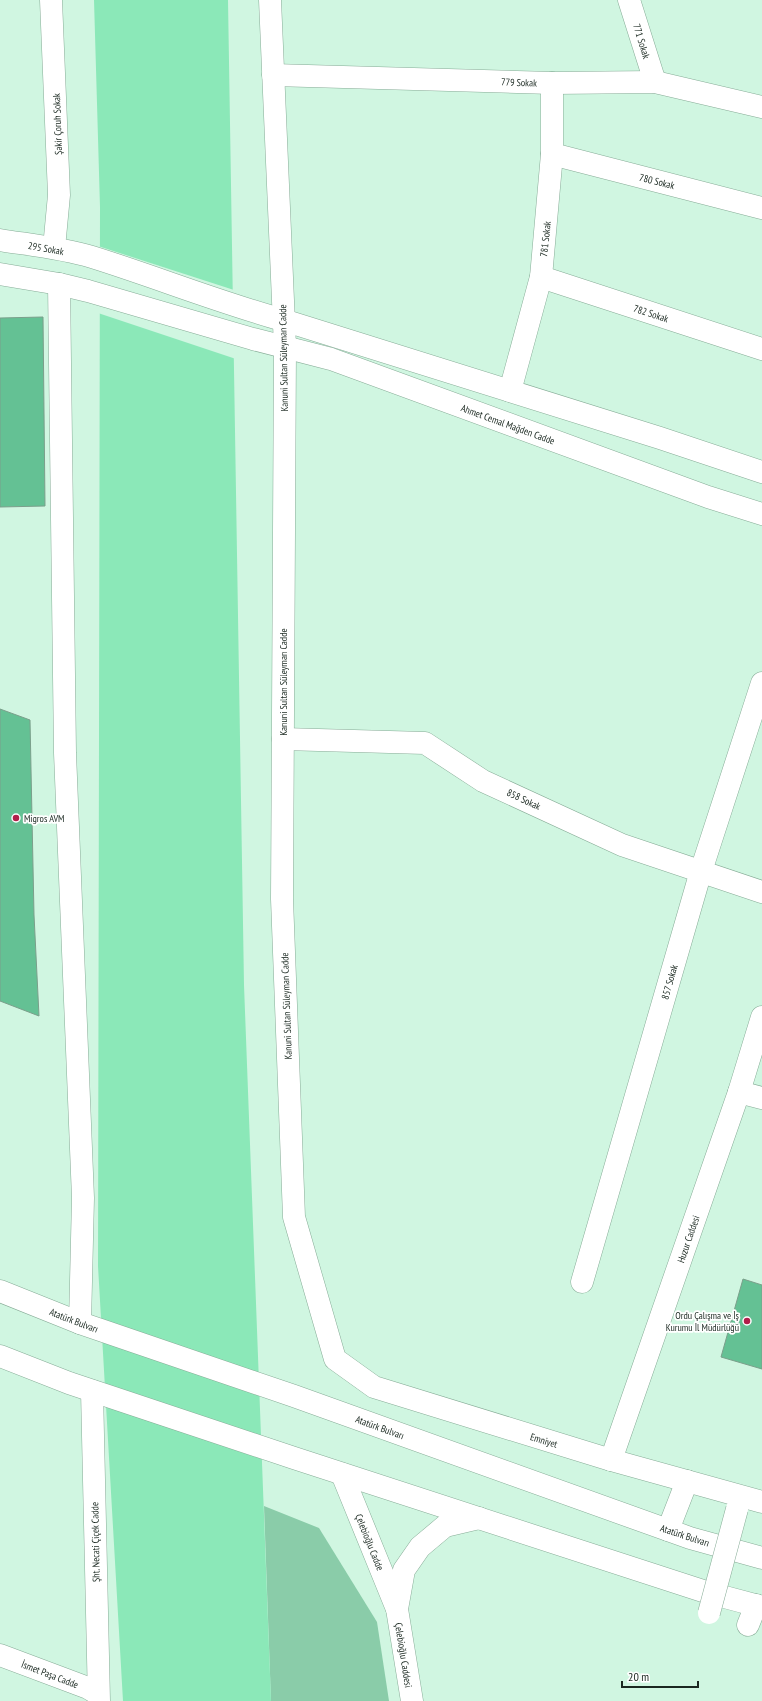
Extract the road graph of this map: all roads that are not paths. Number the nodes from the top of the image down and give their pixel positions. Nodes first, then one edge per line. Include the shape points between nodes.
1 (52, 0) edge
2 (270, 0) edge
3 (629, 0) edge
4 (273, 75) junction
5 (655, 82) junction
6 (552, 83) junction
7 (762, 107) edge
8 (552, 154) junction
9 (762, 208) edge
10 (0, 240) edge
11 (54, 248) junction
12 (0, 274) edge
13 (541, 277) junction
14 (58, 284) junction
15 (283, 320) junction
16 (284, 347) junction
17 (762, 349) edge
18 (510, 391) junction
19 (762, 472) edge
20 (762, 514) edge
21 (762, 683) edge
22 (283, 739) junction
23 (701, 871) junction
24 (762, 892) edge
25 (762, 1017) edge
26 (739, 1092) junction
27 (762, 1098) edge
28 (582, 1282) dead end
29 (0, 1291) edge
30 (80, 1323) junction
31 (0, 1356) edge
32 (335, 1359) joint
33 (92, 1391) junction
34 (611, 1460) junction
35 (342, 1474) junction
36 (687, 1481) junction
37 (762, 1502) edge
38 (737, 1509) dead end
39 (479, 1518) junction
40 (668, 1530) junction
41 (762, 1558) edge
42 (759, 1606) edge
43 (397, 1609) junction
44 (709, 1613) dead end
45 (748, 1625) dead end
46 (0, 1655) edge
47 (98, 1698) edge
48 (412, 1701) edge

1 - 11 main road, Şakir Çoruh Sokak via 60,195
2 - 4 main road, Kanuni Sultan Süleyman Cadde
3 - 5 main road, 771 Sokak
4 - 6 main road, 779 Sokak
4 - 15 main road, Kanuni Sultan Süleyman Cadde
5 - 6 main road, 779 Sokak
5 - 7 main road, 779 Sokak
6 - 8 main road, 781 Sokak
8 - 9 main road, 780 Sokak
8 - 13 main road, 781 Sokak
10 - 11 main road, 295 Sokak
11 - 15 main road, 295 Sokak via 92,257
12 - 14 main road
13 - 17 main road, 782 Sokak
13 - 18 main road, 781 Sokak
14 - 16 main road, Ahmet Cemal Mağden Cadde
14 - 30 main road via 65,753 84,1198
15 - 16 main road, Kanuni Sultan Süleyman Cadde
15 - 18 main road
16 - 20 main road, Ahmet Cemal Mağden Cadde via 331,359
16 - 22 main road, Kanuni Sultan Süleyman Cadde
18 - 19 main road
21 - 23 main road, 857 Sokak
22 - 23 main road, 858 Sokak via 425,743 483,781 622,845
22 - 32 main road, Kanuni Sultan Süleyman Cadde via 282,899 294,1217
23 - 24 main road, 858 Sokak
23 - 28 main road, 857 Sokak
25 - 26 main road, Huzur Caddesi
26 - 27 main road
26 - 34 main road, Huzur Caddesi
29 - 30 main road, Atatürk Bulvarı
30 - 40 main road, Atatürk Bulvarı via 294,1396
31 - 33 main road
32 - 34 main road, Emniyet via 374,1387
33 - 35 main road
33 - 47 main road, Şht. Necati Çiçek Cadde
34 - 36 main road, Emniyet
35 - 39 main road
35 - 43 main road, Çelebioğlu Cadde
36 - 37 main road, Emniyet
36 - 40 main road
38 - 44 main road, bridge
39 - 42 main road via 706,1592
39 - 43 main road via 445,1526 420,1547 404,1570
40 - 41 main road, Atatürk Bulvarı
42 - 45 main road
43 - 48 main road, Çelebioğlu Caddesi
46 - 47 main road, İsmet Paşa Cadde via 88,1688

